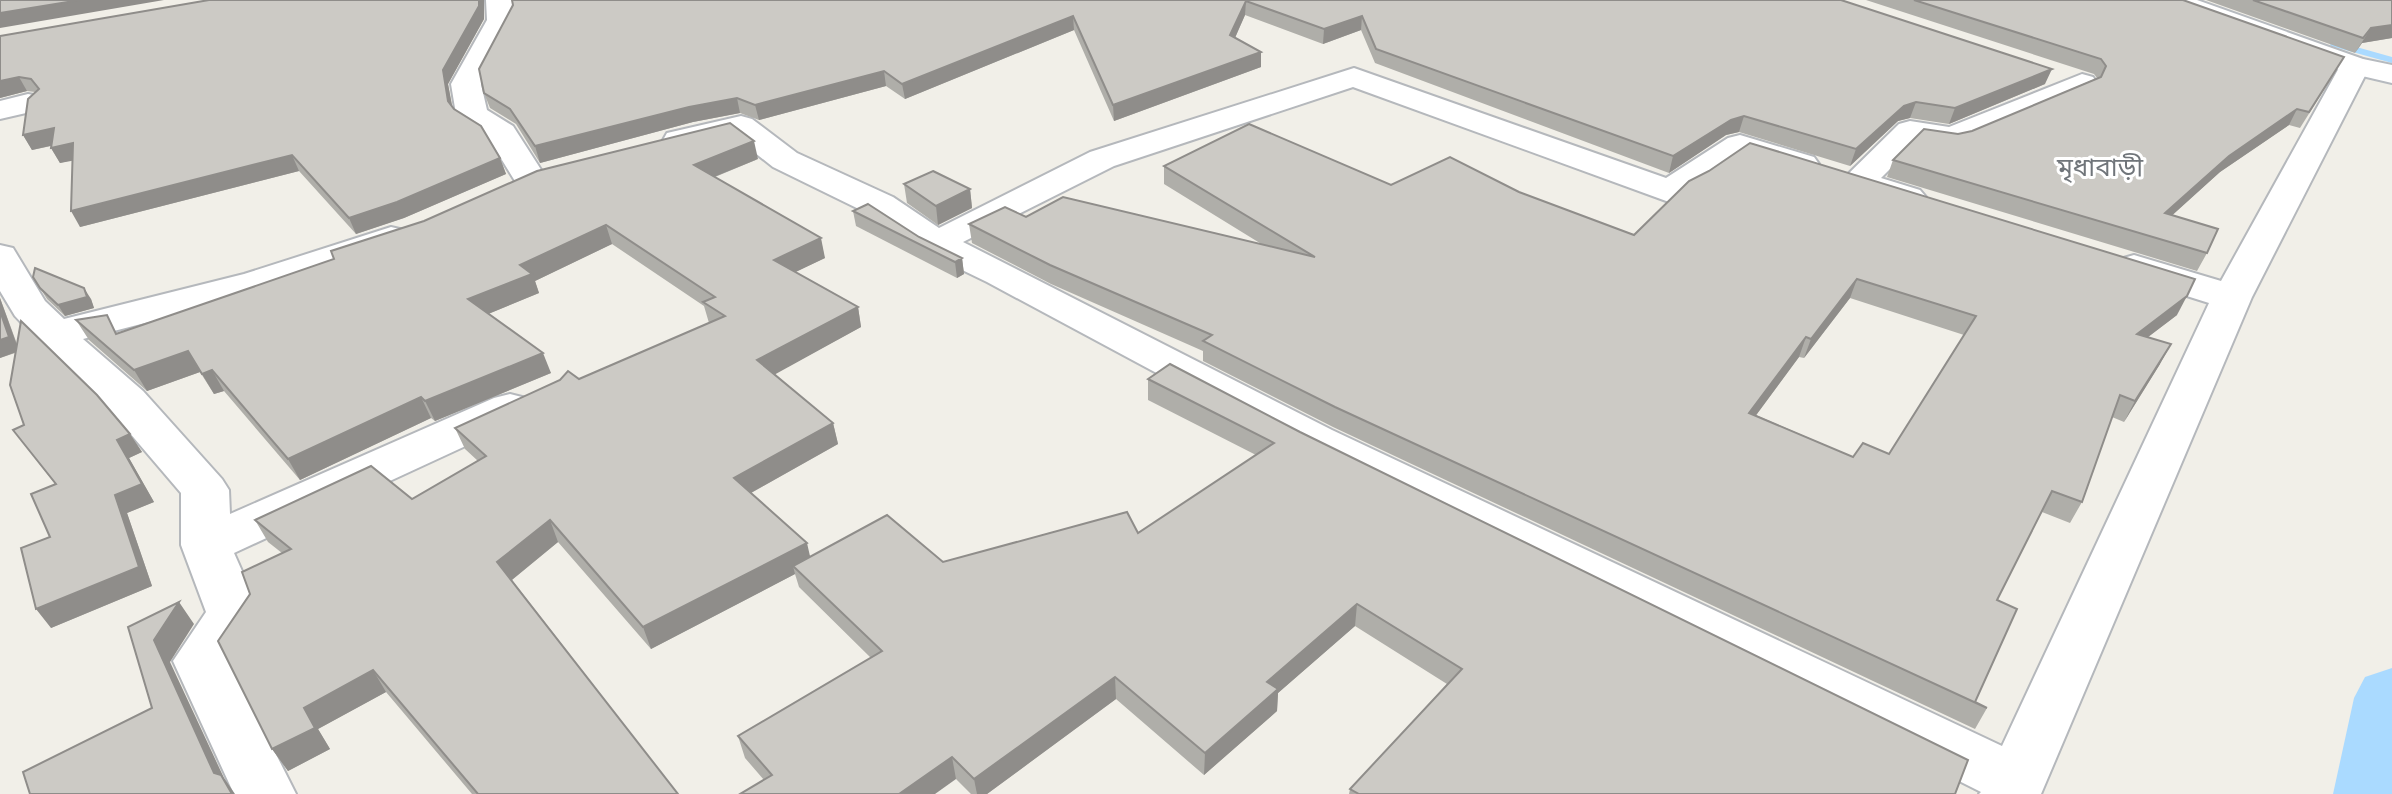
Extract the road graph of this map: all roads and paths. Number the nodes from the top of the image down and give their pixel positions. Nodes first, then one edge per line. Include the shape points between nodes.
1 (499, 0) edge
2 (2172, 0) edge
3 (2038, 69) edge
4 (2373, 70) edge
5 (638, 151) edge
6 (571, 169) edge
7 (1857, 182) junction
8 (1932, 205) edge
9 (429, 225) edge
10 (936, 243) junction
11 (0, 256) edge
12 (2097, 256) edge
13 (2232, 297) junction
14 (55, 334) junction
15 (552, 389) edge
16 (206, 545) junction
17 (2012, 787) edge
18 (265, 794) edge

1 - 6 street via 501,20 466,84 472,114 501,133 514,187
2 - 4 street
3 - 7 street via 2082,83 1952,137 1910,131
4 - 13 street
5 - 10 street via 741,126 785,160 880,205
7 - 8 street
7 - 10 street via 1740,145 1669,191 1354,77 1102,159
9 - 14 street via 258,282
10 - 17 street via 1316,440
11 - 14 street via 29,307
12 - 13 street
13 - 17 street
14 - 16 street via 127,401 205,490
15 - 16 street
16 - 18 street via 234,614 201,661

